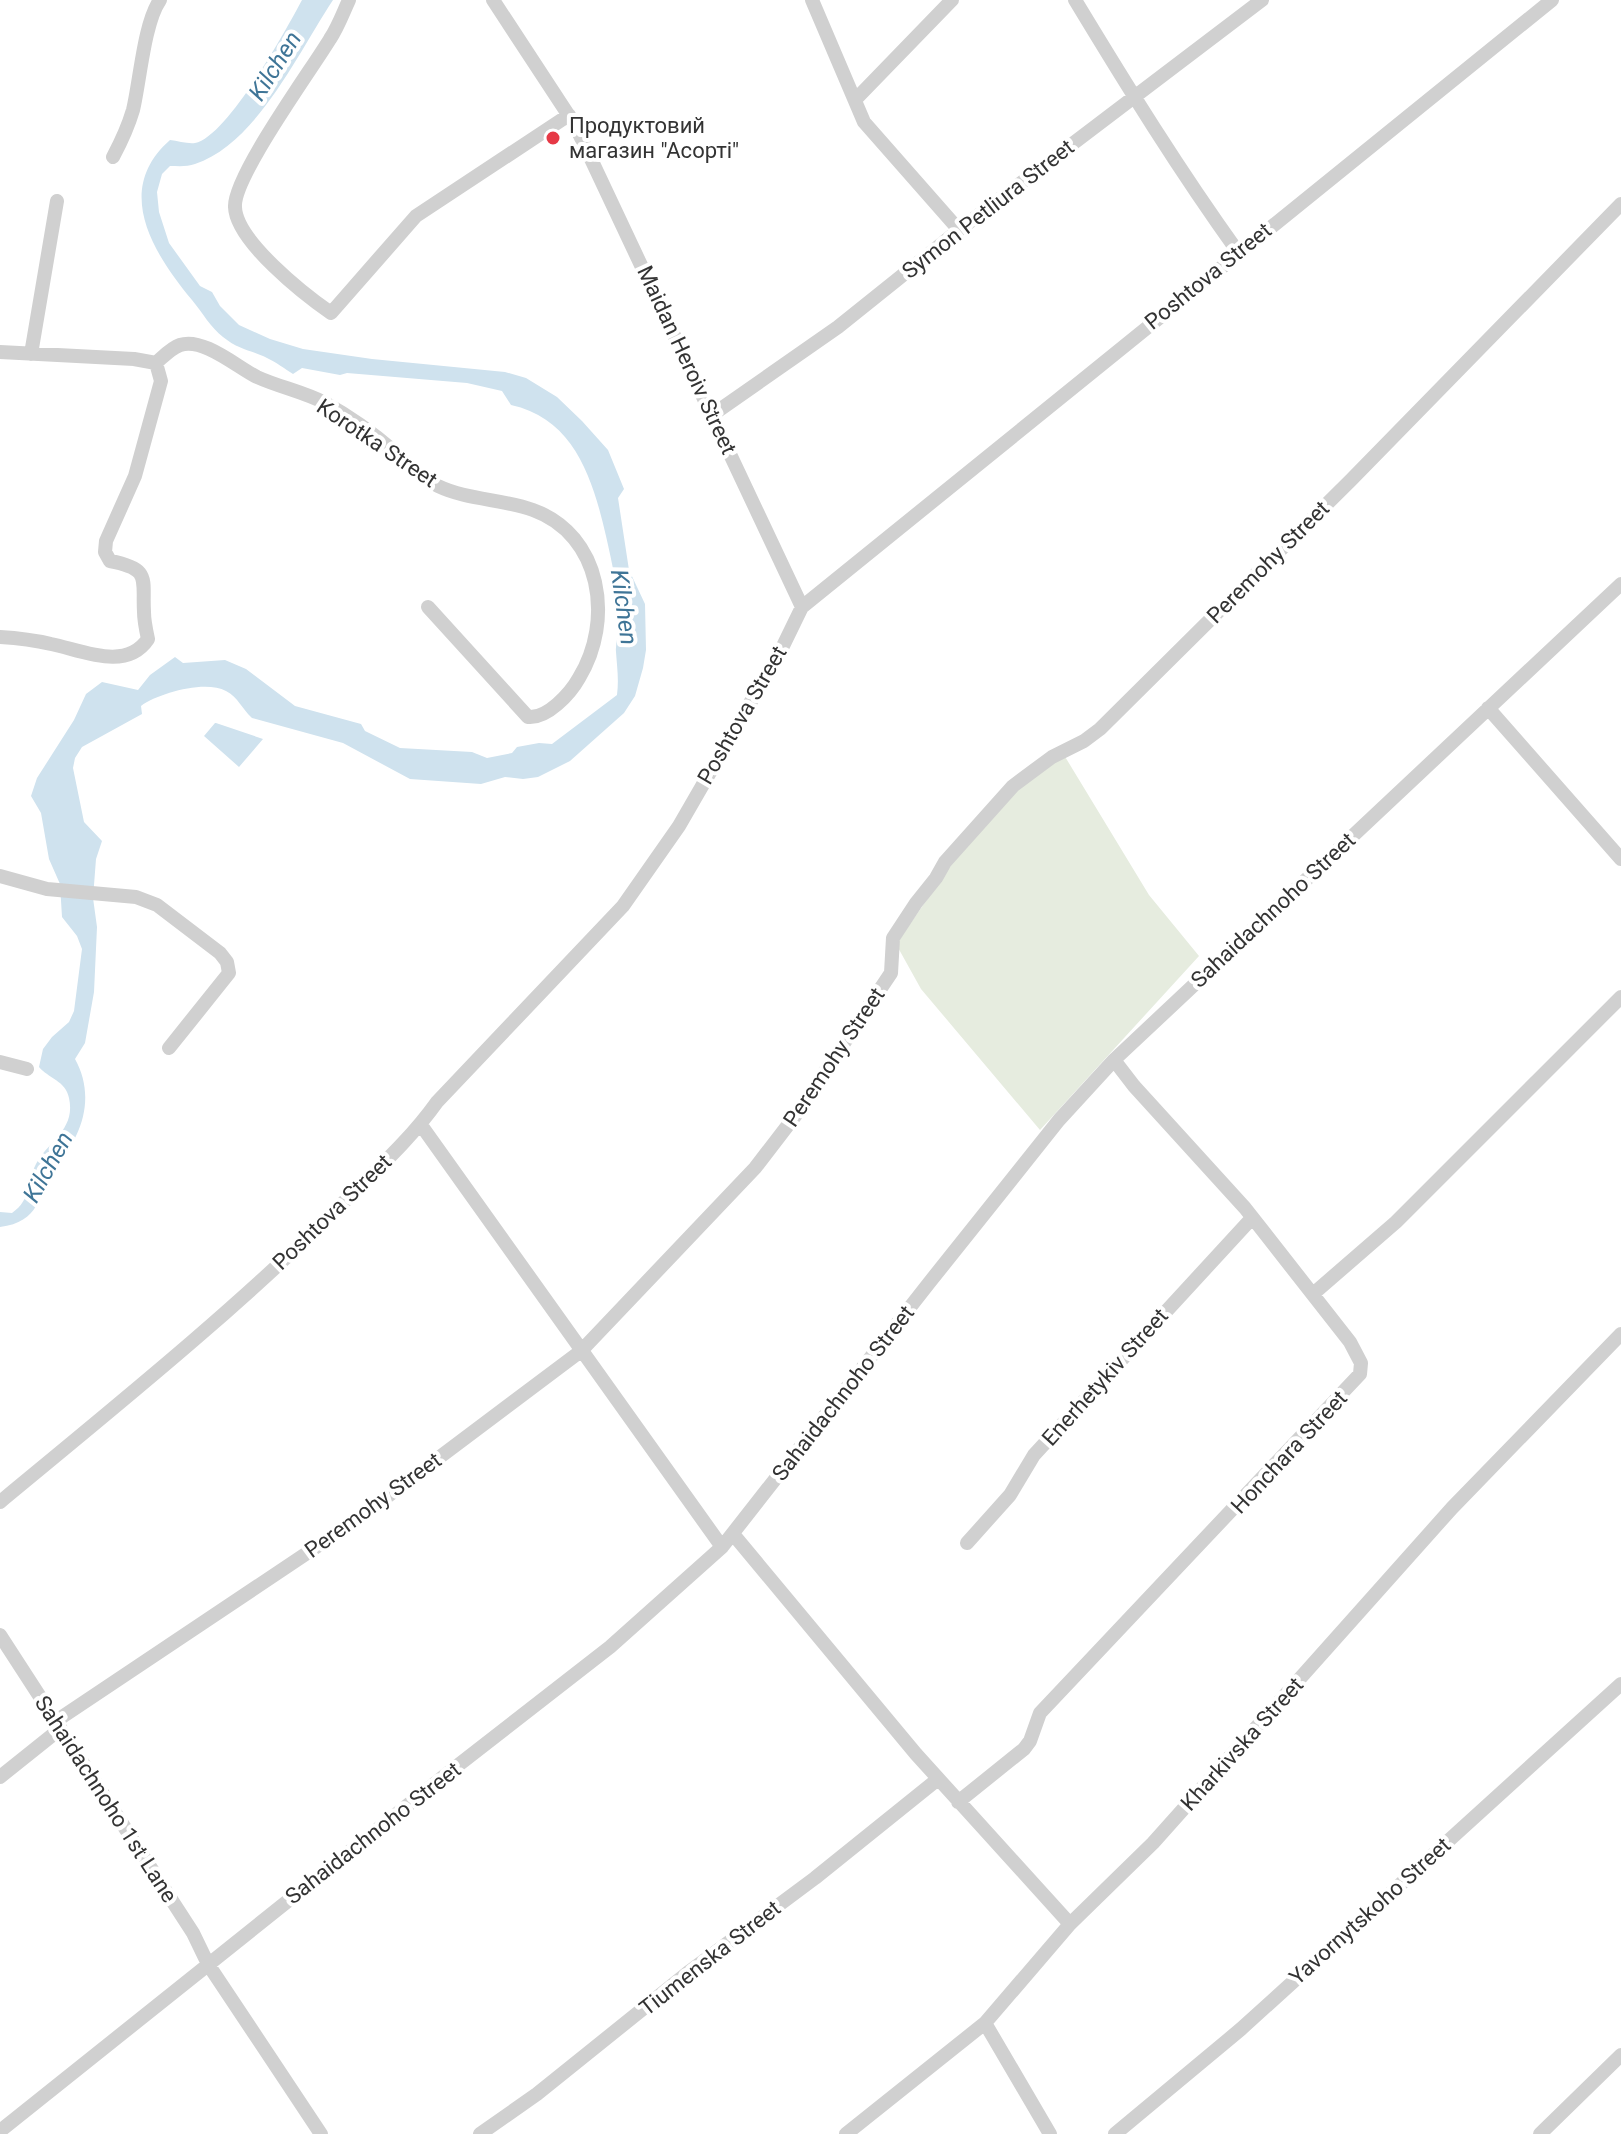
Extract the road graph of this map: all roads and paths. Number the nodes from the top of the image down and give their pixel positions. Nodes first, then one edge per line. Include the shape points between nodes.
1 (160, 0) edge
2 (349, 0) edge
3 (493, 0) edge
4 (812, 0) edge
5 (952, 0) edge
6 (1075, 0) edge
7 (1262, 0) edge
8 (1552, 0) edge
9 (1133, 97) junction
10 (855, 100) junction
11 (569, 115) junction
12 (113, 157) dead end
13 (57, 201) dead end
14 (1621, 204) edge
15 (959, 230) junction
16 (1238, 252) junction
17 (0, 352) edge
18 (31, 354) junction
19 (156, 363) junction
20 (712, 415) junction
21 (1621, 584) edge
22 (428, 607) dead end
23 (802, 607) junction
24 (0, 637) edge
25 (1488, 708) junction
26 (1621, 859) edge
27 (0, 876) edge
28 (1621, 997) edge
29 (169, 1048) dead end
30 (1114, 1060) junction
31 (0, 1062) edge
32 (27, 1069) dead end
33 (421, 1125) junction
34 (1252, 1218) junction
35 (1313, 1294) junction
36 (1621, 1334) edge
37 (581, 1351) junction
38 (0, 1502) edge
39 (733, 1534) junction
40 (967, 1543) dead end
41 (722, 1547) junction
42 (0, 1635) edge
43 (1621, 1684) edge
44 (58, 1725) junction
45 (0, 1777) edge
46 (938, 1779) junction
47 (958, 1802) junction
48 (1070, 1924) junction
49 (208, 1964) junction
50 (985, 2023) junction
51 (1621, 2055) edge
52 (0, 2131) edge
53 (321, 2134) edge
54 (480, 2134) edge
55 (846, 2134) edge
56 (1050, 2134) edge
57 (1115, 2134) edge
58 (1540, 2134) edge

1 - 12 street via 132,112
2 - 11 street via 249,169 234,205 237,219 271,263 294,288 331,313 416,216
3 - 11 street, Maidan Heroiv Street
4 - 10 street
5 - 10 street
6 - 9 street
7 - 9 street, Symon Petliura Street
8 - 16 street, Poshtova Street
9 - 15 street, Symon Petliura Street
9 - 16 street
10 - 15 street via 864,122
11 - 20 street, Maidan Heroiv Street
13 - 18 street
14 - 37 street, Peremohy Street via 1100,729 1052,757 993,808 945,862 893,938 891,973 795,1116 745,1180
15 - 20 street, Symon Petliura Street via 838,327
16 - 23 street, Poshtova Street
17 - 18 street
18 - 19 street
19 - 22 street, Korotka Street via 180,345 205,347 257,377 325,403 440,487 533,510 560,524 582,550 600,606 590,661 573,688 535,718 528,717
19 - 24 street via 161,381 147,438 105,552 110,561 131,566 143,578 148,639 133,652 99,656
20 - 23 street, Maidan Heroiv Street
21 - 25 street, Sahaidachnoho Street
23 - 33 street, Poshtova Street via 679,826 623,906
25 - 26 street
25 - 30 street, Sahaidachnoho Street
27 - 29 street via 47,889 136,897 157,905 220,953 229,973
28 - 35 street via 1406,1211
30 - 34 street
30 - 39 street, Sahaidachnoho Street via 1059,1120
31 - 32 street
33 - 37 street
33 - 38 street, Poshtova Street via 250,1291
34 - 35 street
34 - 40 street, Enerhetykiv Street via 1034,1455 1010,1495
35 - 47 street, Honchara Street via 1357,1351 1360,1374 1040,1713 1024,1749
36 - 48 street, Kharkivska Street via 1452,1508 1153,1843
37 - 41 street
37 - 44 street, Peremohy Street via 352,1523
39 - 41 street, Sahaidachnoho Street
39 - 46 street
41 - 49 street, Sahaidachnoho Street via 610,1647
42 - 44 street, Sahaidachnoho 1st Lane
43 - 57 street, Yavornytskoho Street via 1241,2029
44 - 45 street, Peremohy Street
44 - 49 street, Sahaidachnoho 1st Lane
46 - 47 street
46 - 54 street, Tiumenska Street
47 - 48 street
48 - 50 street, Kharkivska Street
49 - 52 street, Sahaidachnoho Street
49 - 53 street, Sahaidachnoho 1st Lane
50 - 55 street, Kharkivska Street
50 - 56 street
51 - 58 street

